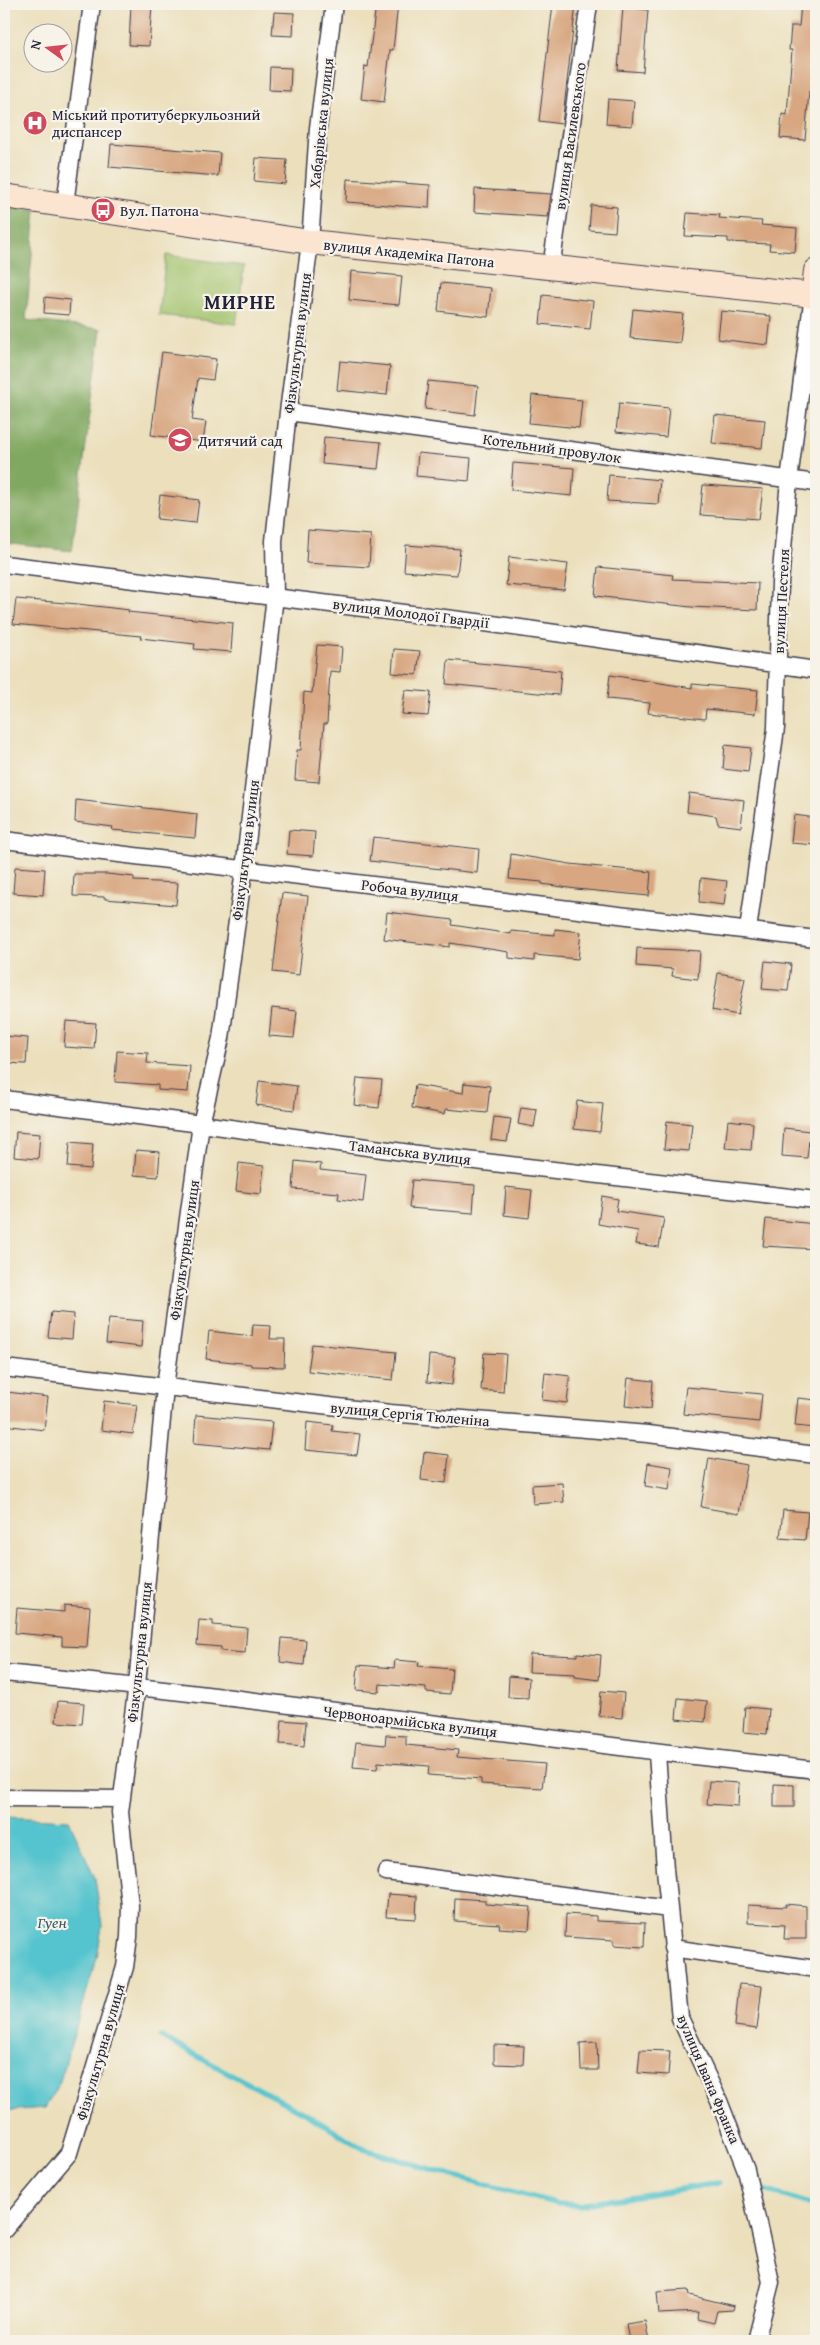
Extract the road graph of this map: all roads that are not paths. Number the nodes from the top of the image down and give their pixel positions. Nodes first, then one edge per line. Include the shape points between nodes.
1 (92, 4) edge
2 (334, 4) edge
3 (589, 4) edge
4 (4, 196) edge
5 (65, 204) junction
6 (310, 242) junction
7 (551, 268) junction
8 (816, 271) edge
9 (815, 296) edge
10 (288, 412) junction
11 (789, 480) junction
12 (816, 484) edge
13 (4, 564) edge
14 (275, 596) junction
15 (778, 665) junction
16 (816, 670) edge
17 (4, 840) edge
18 (244, 870) junction
19 (748, 930) junction
20 (816, 940) edge
21 (4, 1099) edge
22 (201, 1124) junction
23 (816, 1200) edge
24 (4, 1368) edge
25 (165, 1387) junction
26 (816, 1455) edge
27 (4, 1672) edge
28 (138, 1686) junction
29 (657, 1753) junction
30 (816, 1770) edge
31 (4, 1798) edge
32 (122, 1798) junction
33 (386, 1872) dead end
34 (668, 1909) junction
35 (672, 1948) junction
36 (816, 1970) edge
37 (4, 2230) edge
38 (756, 2341) edge

1 - 5 street
2 - 6 street, Хабарівська вулиця via 318,128
3 - 7 street, вулиця Василевського
4 - 5 street, вулиця Академіка Патона
5 - 6 street, вулиця Академіка Патона
6 - 7 street, вулиця Академіка Патона
6 - 10 street, Фізкультурна вулиця
7 - 9 street, вулиця Академіка Патона
8 - 9 street, вулиця Пестеля
9 - 11 street, вулиця Пестеля
10 - 11 street, Котельний провулок
10 - 14 street, Фізкультурна вулиця via 274,541
11 - 12 street, Котельний провулок
11 - 15 street, вулиця Пестеля via 780,583
13 - 14 street, вулиця Молодої Гвардії
14 - 15 street, вулиця Молодої Гвардії via 485,622
14 - 18 street, Фізкультурна вулиця
15 - 16 street, вулиця Молодої Гвардії
15 - 19 street, вулиця Пестеля via 776,728
17 - 18 street, Робоча вулиця
18 - 19 street, Робоча вулиця
18 - 22 street, Фізкультурна вулиця via 221,1038
19 - 20 street, Робоча вулиця
21 - 22 street, Таманська вулиця
22 - 23 street, Таманська вулиця via 432,1156
22 - 25 street, Фізкультурна вулиця
24 - 25 street, вулиця Сергія Тюленіна
25 - 26 street, вулиця Сергія Тюленіна via 390,1413 648,1434
25 - 28 street, Фізкультурна вулиця
27 - 28 street, Червоноармійська вулиця
28 - 29 street, Червоноармійська вулиця
28 - 32 street, Фізкультурна вулиця
29 - 30 street, Червоноармійська вулиця
29 - 34 street, вулиця Івана Франка
31 - 32 street
32 - 37 street, Фізкультурна вулиця via 120,1812 130,1906 125,1967 69,2154
33 - 34 street
34 - 35 street, вулиця Івана Франка
35 - 36 street
35 - 38 street, вулиця Івана Франка via 680,2018 719,2101 746,2170 769,2272 771,2282

